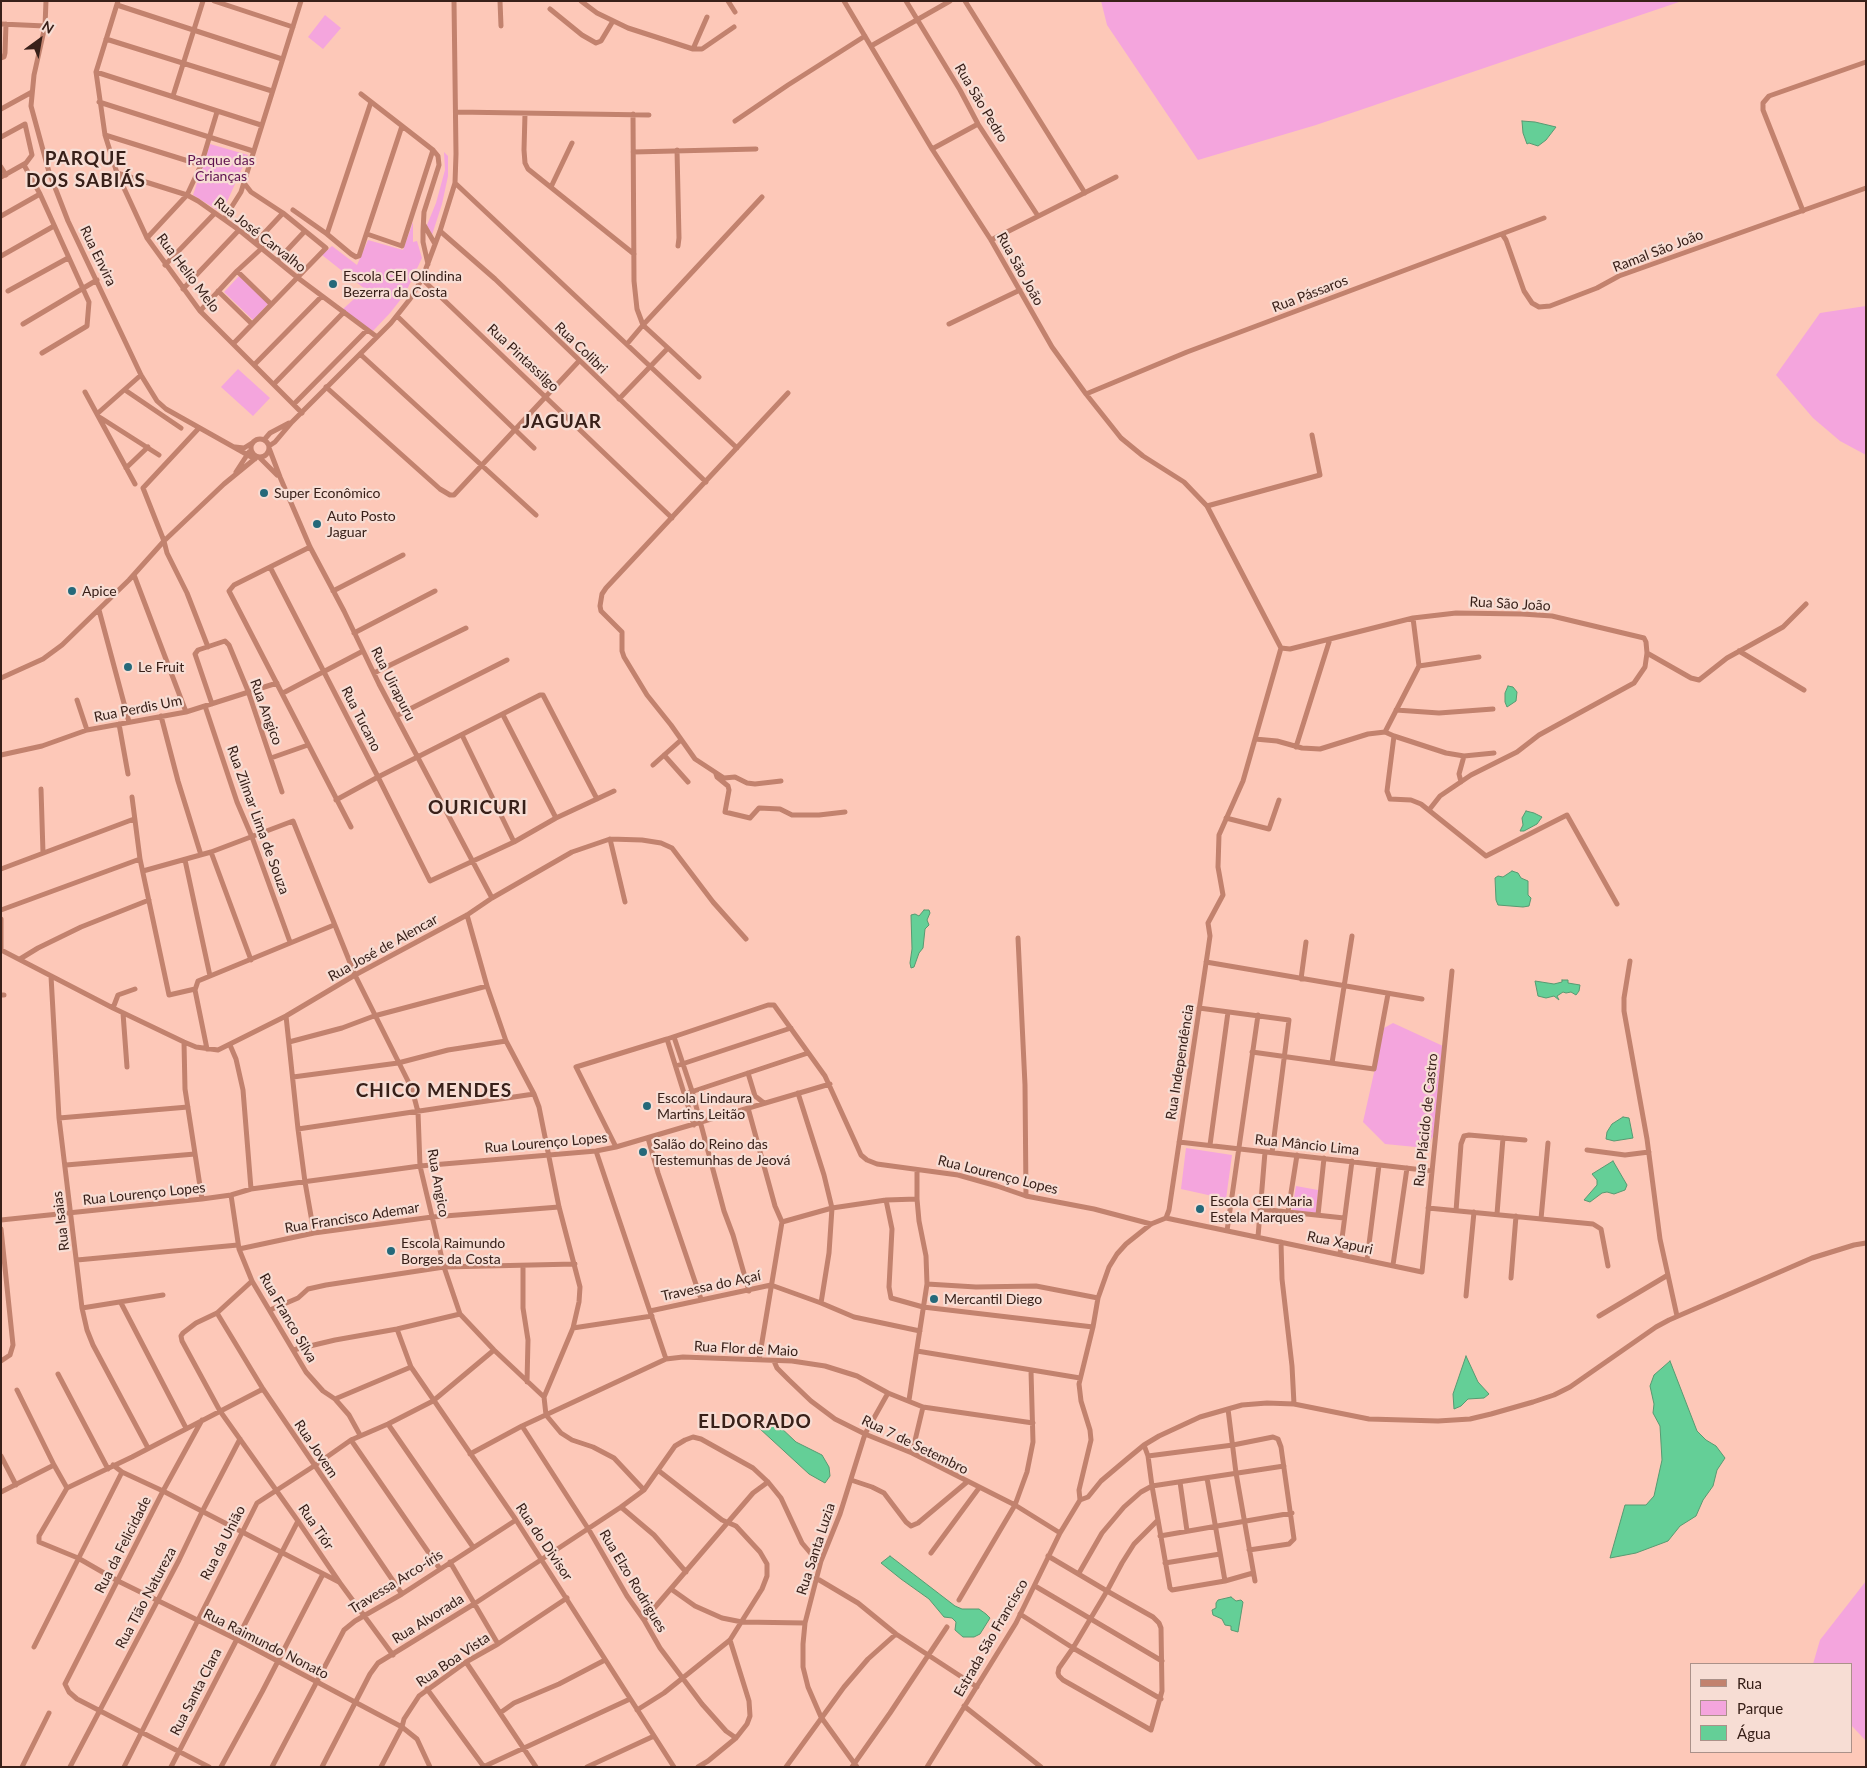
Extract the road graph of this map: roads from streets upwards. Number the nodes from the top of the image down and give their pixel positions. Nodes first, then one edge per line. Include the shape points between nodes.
1 (46, 1) edge
2 (203, 1) edge
3 (214, 1) edge
4 (301, 1) edge
5 (454, 1) edge
6 (500, 1) edge
7 (581, 1) edge
8 (728, 1) edge
9 (844, 1) edge
10 (906, 1) edge
11 (950, 1) edge
12 (965, 1) edge
13 (117, 3) edge
14 (550, 9) dead end
15 (735, 12) dead end
16 (707, 18) dead end
17 (613, 21) junction
18 (916, 21) junction
19 (4, 24) edge
20 (44, 26) junction
21 (501, 26) dead end
22 (293, 27) junction
23 (734, 27) dead end
24 (194, 31) junction
25 (865, 36) junction
26 (106, 39) junction
27 (870, 46) junction
28 (693, 49) junction
29 (2, 58) edge
30 (282, 59) junction
31 (1866, 62) edge
32 (184, 64) junction
33 (96, 72) junction
34 (272, 91) junction
35 (32, 92) junction
36 (361, 94) dead end
37 (173, 96) junction
38 (99, 102) junction
39 (372, 102) junction
40 (1, 109) edge
41 (217, 112) junction
42 (456, 112) junction
43 (525, 114) junction
44 (633, 114) junction
45 (648, 115) dead end
46 (735, 121) dead end
47 (978, 124) junction
48 (261, 125) junction
49 (402, 126) junction
50 (105, 134) junction
51 (1, 137) edge
52 (210, 137) junction
53 (572, 143) dead end
54 (756, 149) dead end
55 (433, 150) junction
56 (677, 150) junction
57 (932, 150) junction
58 (252, 151) junction
59 (633, 152) junction
60 (24, 165) junction
61 (202, 165) junction
62 (1, 167) edge
63 (118, 173) junction
64 (4, 176) edge
65 (1116, 177) dead end
66 (244, 183) junction
67 (455, 183) junction
68 (551, 187) junction
69 (1866, 188) edge
70 (1085, 193) junction
71 (40, 194) junction
72 (187, 195) junction
73 (762, 197) dead end
74 (293, 210) dead end
75 (1803, 211) junction
76 (215, 213) junction
77 (283, 213) junction
78 (1, 216) edge
79 (1038, 216) junction
80 (1544, 218) dead end
81 (224, 219) junction
82 (424, 225) junction
83 (54, 226) junction
84 (239, 230) junction
85 (440, 230) junction
86 (305, 231) junction
87 (327, 234) junction
88 (367, 234) junction
89 (1502, 234) junction
90 (147, 238) junction
91 (991, 240) junction
92 (255, 243) junction
93 (435, 244) junction
94 (678, 246) dead end
95 (262, 248) junction
96 (634, 254) junction
97 (1, 256) edge
98 (68, 258) junction
99 (277, 261) junction
100 (428, 264) junction
101 (165, 265) junction
102 (237, 271) junction
103 (298, 278) junction
104 (422, 279) junction
105 (97, 280) junction
106 (83, 288) junction
107 (183, 289) junction
108 (1020, 290) junction
109 (8, 291) dead end
110 (218, 291) junction
111 (322, 296) junction
112 (271, 304) junction
113 (200, 311) junction
114 (344, 312) junction
115 (397, 316) junction
116 (23, 324) dead end
117 (252, 324) junction
118 (949, 324) dead end
119 (643, 325) junction
120 (367, 330) junction
121 (376, 337) junction
122 (233, 344) junction
123 (628, 344) junction
124 (668, 348) junction
125 (42, 353) dead end
126 (360, 354) junction
127 (579, 361) junction
128 (254, 365) junction
129 (650, 367) junction
130 (141, 375) junction
131 (699, 377) dead end
132 (274, 384) junction
133 (326, 388) junction
134 (125, 390) junction
135 (85, 392) dead end
136 (788, 394) dead end
137 (1086, 394) junction
138 (546, 396) junction
139 (619, 400) junction
140 (294, 404) junction
141 (302, 413) junction
142 (99, 416) junction
143 (292, 422) junction
144 (180, 428) dead end
145 (199, 428) junction
146 (514, 429) junction
147 (1312, 435) dead end
148 (264, 440) junction
149 (252, 443) junction
150 (148, 447) junction
151 (232, 447) junction
152 (269, 447) junction
153 (534, 448) dead end
154 (737, 448) junction
155 (249, 452) junction
156 (159, 455) dead end
157 (257, 458) junction
158 (482, 465) junction
159 (239, 466) junction
160 (126, 468) junction
161 (234, 475) junction
162 (280, 477) junction
163 (706, 482) junction
164 (135, 484) dead end
165 (1207, 506) junction
166 (536, 515) dead end
167 (672, 518) junction
168 (164, 541) junction
169 (310, 547) junction
170 (402, 555) dead end
171 (270, 567) junction
172 (134, 575) junction
173 (333, 591) junction
174 (435, 591) dead end
175 (1806, 604) dead end
176 (99, 610) junction
177 (1413, 618) junction
178 (466, 628) dead end
179 (354, 633) junction
180 (1330, 639) junction
181 (208, 647) junction
182 (1281, 648) junction
183 (363, 651) junction
184 (1739, 651) junction
185 (1647, 653) junction
186 (1478, 657) dead end
187 (507, 660) dead end
188 (1420, 666) junction
189 (324, 671) junction
190 (374, 673) junction
191 (1, 678) edge
192 (277, 683) junction
193 (1804, 690) dead end
194 (248, 691) junction
195 (283, 692) junction
196 (77, 700) dead end
197 (212, 704) junction
198 (205, 706) junction
199 (1493, 708) dead end
200 (1396, 710) junction
201 (186, 712) junction
202 (503, 715) junction
203 (161, 716) junction
204 (396, 716) junction
205 (129, 722) junction
206 (118, 724) junction
207 (87, 730) junction
208 (1385, 732) junction
209 (462, 735) junction
210 (1394, 736) junction
211 (1255, 739) junction
212 (681, 740) junction
213 (308, 745) junction
214 (1296, 747) junction
215 (1494, 753) dead end
216 (1, 755) edge
217 (664, 755) junction
218 (1464, 756) junction
219 (418, 757) junction
220 (271, 758) junction
221 (653, 765) dead end
222 (128, 774) dead end
223 (716, 774) junction
224 (378, 777) junction
225 (781, 781) dead end
226 (688, 782) dead end
227 (1461, 782) junction
228 (41, 789) dead end
229 (614, 791) dead end
230 (282, 792) dead end
231 (132, 797) dead end
232 (597, 799) junction
233 (336, 800) junction
234 (1279, 800) dead end
235 (1428, 810) junction
236 (845, 812) dead end
237 (556, 818) junction
238 (1226, 818) junction
239 (134, 820) junction
240 (351, 827) dead end
241 (252, 837) junction
242 (610, 839) junction
243 (514, 842) junction
244 (211, 852) junction
245 (43, 853) junction
246 (201, 855) junction
247 (140, 859) junction
248 (185, 860) junction
249 (472, 861) junction
250 (1, 869) edge
251 (143, 871) junction
252 (492, 898) junction
253 (149, 900) junction
254 (625, 902) dead end
255 (1617, 904) dead end
256 (1, 910) edge
257 (468, 915) junction
258 (1, 920) edge
259 (334, 924) junction
260 (1352, 936) dead end
261 (746, 938) dead end
262 (1018, 938) dead end
263 (290, 942) junction
264 (1306, 942) dead end
265 (1, 950) edge
266 (20, 959) junction
267 (251, 960) junction
268 (1630, 961) dead end
269 (1206, 962) junction
270 (1452, 971) dead end
271 (355, 975) junction
272 (51, 976) junction
273 (210, 976) junction
274 (1301, 979) junction
275 (486, 986) junction
276 (1344, 987) junction
277 (135, 989) dead end
278 (195, 989) junction
279 (1388, 994) junction
280 (1422, 999) dead end
281 (113, 1008) junction
282 (1199, 1008) junction
283 (1228, 1012) junction
284 (124, 1013) junction
285 (1258, 1015) junction
286 (286, 1016) junction
287 (374, 1016) junction
288 (791, 1028) junction
289 (674, 1037) junction
290 (667, 1039) junction
291 (506, 1041) junction
292 (184, 1042) junction
293 (289, 1042) junction
294 (230, 1045) junction
295 (207, 1049) junction
296 (1252, 1052) junction
297 (808, 1053) junction
298 (1285, 1056) junction
299 (398, 1063) junction
300 (1332, 1063) junction
301 (683, 1064) junction
302 (676, 1066) junction
303 (127, 1067) dead end
304 (748, 1073) junction
305 (293, 1076) junction
306 (830, 1084) junction
307 (692, 1091) junction
308 (798, 1093) junction
309 (534, 1094) junction
310 (685, 1094) junction
311 (764, 1103) junction
312 (188, 1108) junction
313 (748, 1108) junction
314 (418, 1112) junction
315 (59, 1118) junction
316 (697, 1124) junction
317 (298, 1129) junction
318 (648, 1138) junction
319 (1503, 1138) junction
320 (1525, 1140) dead end
321 (1179, 1142) junction
322 (1548, 1143) dead end
323 (1210, 1145) junction
324 (616, 1147) junction
325 (1238, 1149) junction
326 (1587, 1150) dead end
327 (596, 1151) junction
328 (1265, 1152) junction
329 (1272, 1152) junction
330 (1648, 1152) junction
331 (195, 1154) junction
332 (549, 1154) junction
333 (1297, 1155) junction
334 (1324, 1158) junction
335 (1352, 1162) junction
336 (1379, 1164) junction
337 (66, 1166) junction
338 (420, 1166) junction
339 (1406, 1168) junction
340 (917, 1170) junction
341 (1432, 1171) junction
342 (305, 1182) junction
343 (252, 1190) junction
344 (231, 1195) junction
345 (1026, 1196) junction
346 (202, 1199) junction
347 (917, 1199) junction
348 (886, 1200) junction
349 (559, 1208) junction
350 (832, 1208) junction
351 (1428, 1208) junction
352 (1260, 1209) junction
353 (1456, 1211) junction
354 (1288, 1212) junction
355 (1474, 1212) junction
356 (71, 1214) junction
357 (1497, 1214) junction
358 (1318, 1215) junction
359 (1516, 1216) junction
360 (432, 1217) junction
361 (1166, 1218) junction
362 (1344, 1218) junction
363 (1541, 1219) junction
364 (1, 1220) edge
365 (782, 1222) junction
366 (1151, 1224) junction
367 (1, 1229) edge
368 (1227, 1231) junction
369 (314, 1233) junction
370 (1258, 1237) junction
371 (1281, 1242) junction
372 (1866, 1243) edge
373 (239, 1247) junction
374 (1340, 1254) junction
375 (77, 1260) junction
376 (1367, 1260) junction
377 (575, 1264) junction
378 (523, 1266) junction
379 (1392, 1266) junction
380 (1608, 1266) dead end
381 (444, 1267) junction
382 (1422, 1272) joint
383 (1668, 1275) junction
384 (1511, 1278) dead end
385 (252, 1280) junction
386 (927, 1284) junction
387 (771, 1285) junction
388 (749, 1291) junction
389 (163, 1295) dead end
390 (1466, 1296) dead end
391 (1098, 1298) junction
392 (701, 1299) junction
393 (121, 1303) junction
394 (821, 1303) junction
395 (923, 1307) junction
396 (82, 1308) junction
397 (270, 1310) junction
398 (217, 1313) junction
399 (460, 1314) junction
400 (651, 1314) junction
401 (1599, 1316) dead end
402 (1677, 1316) junction
403 (1094, 1327) junction
404 (572, 1328) junction
405 (397, 1330) junction
406 (920, 1331) junction
407 (293, 1350) junction
408 (494, 1350) junction
409 (917, 1351) junction
410 (666, 1359) junction
411 (759, 1360) junction
412 (1, 1361) edge
413 (774, 1361) junction
414 (411, 1367) junction
415 (1032, 1371) junction
416 (58, 1374) dead end
417 (1080, 1378) junction
418 (527, 1382) junction
419 (263, 1389) junction
420 (17, 1390) dead end
421 (888, 1392) junction
422 (544, 1397) junction
423 (335, 1399) junction
424 (433, 1400) junction
425 (909, 1400) junction
426 (1294, 1404) junction
427 (923, 1407) junction
428 (1228, 1409) junction
429 (220, 1412) junction
430 (546, 1415) junction
431 (202, 1420) junction
432 (1033, 1423) junction
433 (388, 1424) junction
434 (522, 1426) junction
435 (186, 1428) junction
436 (865, 1434) junction
437 (360, 1435) junction
438 (240, 1440) junction
439 (351, 1440) junction
440 (1144, 1445) junction
441 (1233, 1445) junction
442 (148, 1448) junction
443 (912, 1453) junction
444 (470, 1454) junction
445 (1, 1456) edge
446 (1148, 1456) junction
447 (54, 1465) junction
448 (114, 1465) junction
449 (314, 1466) junction
450 (1284, 1466) junction
451 (108, 1469) junction
452 (658, 1471) junction
453 (122, 1472) junction
454 (1236, 1473) junction
455 (1207, 1478) junction
456 (851, 1480) junction
457 (768, 1482) junction
458 (967, 1482) junction
459 (1180, 1482) junction
460 (16, 1485) junction
461 (1152, 1486) junction
462 (67, 1488) junction
463 (979, 1488) junction
464 (276, 1490) junction
465 (644, 1490) junction
466 (163, 1491) junction
467 (1, 1492) edge
468 (1080, 1500) junction
469 (1015, 1505) junction
470 (620, 1508) junction
471 (202, 1512) junction
472 (1292, 1513) junction
473 (516, 1520) junction
474 (1158, 1520) junction
475 (298, 1521) junction
476 (1245, 1521) junction
477 (727, 1523) junction
478 (1215, 1526) junction
479 (589, 1530) junction
480 (1187, 1531) junction
481 (241, 1533) junction
482 (1060, 1533) junction
483 (1160, 1536) junction
484 (473, 1547) junction
485 (1249, 1550) junction
486 (281, 1553) junction
487 (931, 1553) dead end
488 (1220, 1554) junction
489 (1048, 1556) junction
490 (78, 1558) junction
491 (542, 1560) junction
492 (821, 1561) junction
493 (450, 1562) junction
494 (1166, 1563) junction
495 (440, 1569) junction
496 (686, 1572) junction
497 (1079, 1573) junction
498 (1253, 1573) junction
499 (323, 1574) junction
500 (816, 1578) junction
501 (118, 1581) junction
502 (1225, 1581) junction
503 (1255, 1581) dead end
504 (340, 1582) junction
505 (1035, 1586) junction
506 (671, 1589) junction
507 (1107, 1591) junction
508 (402, 1594) junction
509 (567, 1598) junction
510 (959, 1600) dead end
511 (157, 1601) junction
512 (474, 1604) junction
513 (1020, 1614) junction
514 (364, 1616) junction
515 (1090, 1619) junction
516 (644, 1620) junction
517 (196, 1621) junction
518 (742, 1622) junction
519 (805, 1623) junction
520 (946, 1627) dead end
521 (896, 1634) junction
522 (236, 1639) junction
523 (730, 1640) junction
524 (498, 1644) junction
525 (34, 1646) dead end
526 (1072, 1648) junction
527 (393, 1654) junction
528 (929, 1655) junction
529 (605, 1660) junction
530 (1162, 1661) junction
531 (277, 1662) junction
532 (466, 1662) junction
533 (682, 1679) junction
534 (316, 1682) junction
535 (977, 1687) junction
536 (427, 1689) junction
537 (1161, 1698) junction
538 (630, 1699) junction
539 (355, 1702) junction
540 (964, 1706) junction
541 (637, 1710) junction
542 (99, 1711) junction
543 (49, 1713) dead end
544 (500, 1713) junction
545 (821, 1717) junction
546 (402, 1727) junction
547 (141, 1732) junction
548 (654, 1736) junction
549 (736, 1738) junction
550 (523, 1748) junction
551 (178, 1751) junction
552 (428, 1760) junction
553 (21, 1766) edge
554 (854, 1766) edge
555 (70, 1767) edge
556 (124, 1767) edge
557 (171, 1767) edge
558 (209, 1767) edge
559 (221, 1767) edge
560 (272, 1767) edge
561 (322, 1767) edge
562 (381, 1767) edge
563 (424, 1767) edge
564 (430, 1767) edge
565 (484, 1767) edge
566 (536, 1767) edge
567 (587, 1767) edge
568 (674, 1767) edge
569 (698, 1767) edge
570 (786, 1767) edge
571 (928, 1767) edge
572 (1042, 1767) edge

1 - 20 street, Rua Envira
2 - 24 street
3 - 22 street
4 - 22 street
5 - 42 street
6 - 21 street
7 - 17 street
8 - 15 street
9 - 25 street, Rua São João
10 - 18 street, Rua São Pedro
11 - 18 street
12 - 70 street
13 - 24 street
13 - 26 street, Rua Helio Melo
14 - 17 street via 596,43
16 - 28 street
17 - 28 street
18 - 27 street
18 - 47 street, Rua São Pedro
19 - 20 street
19 - 29 street
20 - 35 street, Rua Envira
22 - 30 street
23 - 28 street via 702,49
24 - 30 street
24 - 32 street
25 - 27 street, Rua São João
25 - 46 street
26 - 32 street
26 - 33 street, Rua Helio Melo
27 - 57 street, Rua São João
30 - 34 street
31 - 75 street via 1769,96 1762,103
32 - 34 street
32 - 37 street
33 - 37 street
33 - 38 street, Rua Helio Melo
34 - 48 street
35 - 40 street
35 - 105 street, Rua Envira via 31,106 49,172 68,221
36 - 39 street
37 - 41 street
38 - 50 street, Rua Helio Melo
38 - 52 street
39 - 49 street
39 - 87 street
41 - 48 street
41 - 52 street
42 - 43 street
42 - 67 street
43 - 44 street
43 - 68 street via 525,163
44 - 45 street
44 - 59 street
47 - 57 street
47 - 79 street, Rua São Pedro
48 - 58 street
49 - 55 street
49 - 88 street
50 - 61 street
50 - 63 street, Rua Helio Melo
51 - 60 street via 25,124 32,155
52 - 58 street
52 - 61 street
53 - 68 street
54 - 56 street
55 - 82 street via 439,164 424,212
55 - 88 street via 402,246
56 - 59 street
56 - 94 street
57 - 91 street, Rua São João
58 - 66 street
59 - 96 street
60 - 64 street
60 - 71 street
61 - 72 street
62 - 64 street
63 - 72 street, Rua José Carvalho
63 - 90 street, Rua Helio Melo
65 - 70 street
66 - 77 street via 251,192
66 - 81 street
67 - 85 street
67 - 123 street
68 - 96 street
69 - 75 street, Ramal São João
70 - 79 street
71 - 78 street
71 - 83 street
72 - 76 street, Rua José Carvalho
72 - 90 street
73 - 119 street
74 - 87 street
75 - 89 street, Ramal São João via 1619,276 1550,306 1539,307 1524,291
76 - 81 street, Rua José Carvalho
76 - 101 street
77 - 86 street
77 - 92 street
79 - 91 street
80 - 89 street, Rua Pássaros
81 - 84 street, Rua José Carvalho
82 - 93 street
82 - 100 street via 423,242
83 - 97 street
83 - 98 street
84 - 92 street, Rua José Carvalho
84 - 107 street
85 - 93 street
85 - 127 street, Rua Colibri
86 - 99 street
86 - 103 street via 326,248
87 - 88 street via 356,257
89 - 137 street, Rua Pássaros via 1187,352
90 - 101 street, Rua Helio Melo
91 - 108 street, Rua São João
92 - 95 street, Rua José Carvalho
93 - 100 street
95 - 99 street, Rua José Carvalho
95 - 102 street
96 - 119 street via 637,309
98 - 106 street
98 - 109 street
99 - 103 street, Rua José Carvalho
100 - 104 street
101 - 107 street, Rua Helio Melo
102 - 110 street
102 - 112 street
103 - 111 street, Rua José Carvalho
103 - 112 street
104 - 115 street
104 - 138 street, Rua Pintassilgo
105 - 106 street
105 - 130 street, Rua Envira
106 - 116 street
106 - 125 street via 89,302 88,326
107 - 113 street, Rua Helio Melo
108 - 118 street
108 - 137 street, Rua São João via 1052,347
110 - 113 street
110 - 117 street
111 - 114 street, Rua José Carvalho
111 - 128 street
112 - 117 street
113 - 122 street, Rua Helio Melo
114 - 120 street, Rua José Carvalho
114 - 132 street
115 - 121 street
115 - 146 street
117 - 122 street
119 - 123 street
119 - 124 street
120 - 121 street, Rua José Carvalho
120 - 140 street
121 - 126 street
122 - 128 street, Rua Helio Melo
123 - 129 street
124 - 129 street
124 - 131 street
126 - 133 street
126 - 158 street
127 - 138 street
127 - 139 street, Rua Colibri
128 - 132 street, Rua Helio Melo
129 - 139 street
129 - 154 street
130 - 134 street
130 - 145 street, Rua Envira via 157,401
132 - 140 street, Rua Helio Melo
133 - 141 street
133 - 158 street via 450,496 458,492
134 - 142 street
134 - 144 street
135 - 142 street
136 - 154 street
137 - 165 street, Rua São João via 1121,438 1184,482
138 - 146 street
138 - 167 street, Rua Pintassilgo
139 - 163 street, Rua Colibri
140 - 141 street, Rua Helio Melo
141 - 143 street
142 - 150 street
142 - 160 street
143 - 148 street via 270,433
143 - 152 street
145 - 151 street, Rua Envira
145 - 168 street via 143,488
146 - 153 street
146 - 158 street
147 - 165 street via 1320,475
148 - 149 street
148 - 152 street
149 - 151 street via 244,448
149 - 155 street
150 - 156 street
150 - 160 street
151 - 155 street, Rua Envira
151 - 159 street via 239,457
152 - 157 street via 268,454
152 - 162 street, Rua Uirapuru
154 - 163 street
155 - 157 street
155 - 159 street
157 - 161 street
157 - 162 street, Rua Uirapuru
158 - 166 street
159 - 161 street
160 - 164 street
161 - 168 street
162 - 169 street, Rua Uirapuru
163 - 167 street
165 - 182 street, Rua São João
167 - 212 street via 606,588 600,606 622,632 623,654 634,675
168 - 172 street
168 - 181 street
169 - 171 street
169 - 173 street, Rua Uirapuru
170 - 173 street
171 - 189 street, Rua Tucano
171 - 192 street via 234,585 229,591
172 - 176 street
172 - 201 street
173 - 179 street, Rua Uirapuru
174 - 179 street
175 - 184 street, Rua São João via 1783,627
176 - 191 street via 43,659
176 - 205 street
177 - 180 street, Rua São João
177 - 185 street, Rua São João via 1456,613 1552,616 1644,638
177 - 188 street
178 - 190 street
179 - 183 street, Rua Uirapuru
180 - 182 street, Rua São João via 1290,649
180 - 214 street
181 - 194 street, Rua Angico via 225,641 229,645
181 - 197 street via 198,650 196,659
182 - 211 street
183 - 189 street
183 - 190 street, Rua Uirapuru
184 - 185 street, Rua São João via 1700,680 1694,680
184 - 193 street
185 - 227 street via 1644,671 1634,682
186 - 188 street
187 - 204 street
188 - 200 street
189 - 195 street
189 - 224 street, Rua Tucano
190 - 204 street, Rua Uirapuru
192 - 194 street, Rua Perdis Um
192 - 195 street
194 - 197 street, Rua Perdis Um
194 - 220 street, Rua Angico
195 - 213 street
196 - 207 street
197 - 198 street, Rua Perdis Um
198 - 201 street, Rua Perdis Um
198 - 241 street, Rua Zilmar Lima de Souza
199 - 200 street via 1439,713
200 - 208 street
201 - 203 street, Rua Perdis Um
202 - 209 street
202 - 232 street via 543,695
202 - 237 street
203 - 205 street, Rua Perdis Um
203 - 246 street
204 - 219 street, Rua Uirapuru
205 - 206 street, Rua Perdis Um
206 - 207 street, Rua Perdis Um
206 - 222 street
207 - 216 street, Rua Perdis Um via 42,746
208 - 210 street
208 - 214 street via 1320,749
209 - 219 street
209 - 243 street
210 - 218 street via 1446,754
210 - 235 street via 1388,797 1416,801
211 - 214 street
211 - 238 street via 1243,781
212 - 217 street
212 - 223 street via 695,759
213 - 220 street
213 - 233 street
215 - 218 street
217 - 221 street
217 - 226 street
218 - 227 street via 1459,774
219 - 224 street
219 - 249 street, Rua Uirapuru
220 - 230 street, Rua Angico
223 - 225 street via 755,784
223 - 236 street via 729,790 725,812 750,818 759,808 780,809 792,815
224 - 233 street
224 - 249 street, Rua Tucano via 430,882
227 - 235 street via 1440,796
228 - 245 street
229 - 232 street
231 - 239 street
232 - 237 street
233 - 240 street
234 - 238 street via 1269,829
235 - 255 street via 1486,856 1567,815
237 - 243 street
238 - 269 street, Rua Independência via 1218,841 1223,896 1208,923 1210,936
239 - 245 street
239 - 247 street
241 - 244 street
241 - 259 street, Rua Angico via 293,821
241 - 263 street, Rua Zilmar Lima de Souza
242 - 252 street, Rua José de Alencar via 572,852
242 - 254 street
242 - 261 street, Rua José de Alencar via 642,840 672,848 713,902
243 - 249 street
244 - 246 street
244 - 267 street
245 - 250 street
246 - 248 street
247 - 251 street
247 - 256 street
248 - 251 street
248 - 273 street
249 - 252 street, Rua Uirapuru
251 - 253 street
252 - 257 street, Rua José de Alencar
253 - 266 street via 81,928
253 - 278 street via 169,995
257 - 271 street, Rua José de Alencar
257 - 275 street
258 - 265 street
259 - 263 street
259 - 271 street, Rua Angico
260 - 276 street
262 - 345 street
263 - 267 street
264 - 274 street
265 - 266 street, Rua José de Alencar
266 - 272 street, Rua José de Alencar
267 - 273 street
268 - 330 street via 1624,1010
269 - 274 street
269 - 282 street, Rua Independência
270 - 341 street, Rua Plácido de Castro
271 - 286 street, Rua José de Alencar
271 - 287 street, Rua Angico
272 - 281 street, Rua José de Alencar
272 - 315 street, Rua Isaias
273 - 278 street via 198,981
274 - 276 street
275 - 287 street
275 - 291 street
276 - 279 street
276 - 300 street
277 - 281 street via 118,995
278 - 295 street
279 - 280 street
279 - 300 street via 1374,1069
281 - 284 street, Rua José de Alencar
282 - 283 street
282 - 321 street, Rua Independência
283 - 285 street
283 - 323 street
284 - 292 street, Rua José de Alencar
284 - 303 street
285 - 296 street
285 - 298 street via 1290,1020
286 - 293 street
286 - 294 street, Rua José de Alencar
287 - 293 street
287 - 299 street, Rua Angico
288 - 289 street via 778,1009 768,1005
288 - 297 street
288 - 301 street
289 - 290 street
289 - 301 street
290 - 302 street
290 - 324 street via 576,1067
291 - 299 street via 448,1050
291 - 309 street
292 - 295 street, Rua José de Alencar
292 - 312 street
293 - 305 street
294 - 295 street, Rua José de Alencar via 218,1050
294 - 343 street via 243,1090
296 - 298 street
296 - 325 street
297 - 304 street
297 - 306 street
298 - 300 street
298 - 329 street
299 - 305 street
299 - 314 street, Rua Angico via 412,1089
301 - 302 street
301 - 307 street
302 - 310 street
304 - 307 street
304 - 311 street via 755,1096
305 - 317 street
306 - 308 street, Rua Lourenço Lopes
306 - 340 street, Rua Lourenço Lopes via 861,1155 877,1164
307 - 310 street
307 - 316 street
308 - 311 street, Rua Lourenço Lopes
308 - 350 street
309 - 314 street
309 - 332 street
310 - 316 street
311 - 313 street, Rua Lourenço Lopes
312 - 315 street
312 - 331 street
313 - 316 street, Rua Lourenço Lopes
313 - 365 street
314 - 317 street
314 - 338 street, Rua Angico
315 - 337 street, Rua Isaias
316 - 318 street, Rua Lourenço Lopes
316 - 388 street
317 - 342 street
318 - 324 street, Rua Lourenço Lopes
318 - 392 street
319 - 320 street
319 - 353 street via 1469,1135 1461,1139
319 - 357 street
321 - 323 street, Rua Mâncio Lima
321 - 361 street, Rua Independência via 1172,1200
322 - 363 street
323 - 325 street, Rua Mâncio Lima
324 - 327 street, Rua Lourenço Lopes
325 - 328 street, Rua Mâncio Lima
325 - 368 street
326 - 330 street via 1625,1155
327 - 332 street, Rua Lourenço Lopes
327 - 400 street
328 - 329 street, Rua Mâncio Lima
328 - 352 street
329 - 333 street, Rua Mâncio Lima
330 - 383 street
331 - 337 street
331 - 346 street
332 - 338 street, Rua Lourenço Lopes
332 - 349 street
333 - 334 street, Rua Mâncio Lima
333 - 354 street
334 - 335 street, Rua Mâncio Lima
334 - 358 street
335 - 336 street, Rua Mâncio Lima
335 - 362 street
336 - 339 street, Rua Mâncio Lima
336 - 376 street
337 - 356 street, Rua Isaias
338 - 342 street, Rua Lourenço Lopes
338 - 360 street, Rua Angico
339 - 341 street, Rua Mâncio Lima
339 - 379 street
340 - 345 street, Rua Lourenço Lopes via 958,1175
340 - 347 street
341 - 351 street, Rua Plácido de Castro
342 - 343 street, Rua Lourenço Lopes
342 - 369 street
343 - 344 street, Rua Lourenço Lopes
344 - 346 street, Rua Lourenço Lopes
344 - 373 street, Rua Franco Silva
345 - 366 street, Rua Lourenço Lopes
346 - 356 street, Rua Lourenço Lopes
347 - 348 street
347 - 386 street
348 - 350 street
348 - 395 street via 892,1229 889,1293 891,1298
349 - 360 street, Rua Francisco Ademar
349 - 377 street
350 - 365 street
350 - 394 street
351 - 353 street
351 - 382 street, Rua Plácido de Castro
352 - 354 street
352 - 370 street
353 - 355 street
354 - 358 street
355 - 357 street
355 - 390 street
356 - 364 street, Rua Lourenço Lopes
356 - 375 street, Rua Isaias
357 - 359 street
358 - 362 street
359 - 363 street
359 - 384 street
360 - 369 street, Rua Francisco Ademar
360 - 381 street, Rua Angico
361 - 366 street
361 - 368 street, Rua Xapuri
362 - 374 street
363 - 380 street via 1593,1224 1601,1228
365 - 387 street
366 - 391 street via 1117,1254
367 - 412 street via 12,1345 10,1355
368 - 370 street, Rua Xapuri
369 - 373 street, Rua Francisco Ademar
370 - 371 street, Rua Xapuri
371 - 374 street, Rua Xapuri
371 - 426 street
372 - 402 street, Estrada São Francisco via 1812,1258
373 - 375 street, Rua Francisco Ademar
373 - 385 street, Rua Franco Silva
374 - 376 street, Rua Xapuri
375 - 396 street, Rua Isaias
376 - 379 street, Rua Xapuri
377 - 378 street
377 - 404 street via 580,1287
378 - 381 street
378 - 418 street
379 - 382 street, Rua Xapuri
381 - 397 street via 308,1289 298,1298
381 - 399 street, Rua Angico
383 - 401 street
383 - 402 street
385 - 397 street, Rua Franco Silva
385 - 398 street
386 - 391 street via 1036,1286
386 - 395 street
387 - 388 street, Travessa do Açaí
387 - 394 street, Travessa do Açaí
387 - 411 street
388 - 392 street, Travessa do Açaí
389 - 393 street
391 - 403 street
392 - 400 street, Travessa do Açaí
393 - 396 street
393 - 435 street
394 - 406 street, Travessa do Açaí via 854,1317
395 - 403 street
395 - 406 street
396 - 442 street, Rua Isaias via 93,1345
397 - 407 street, Rua Franco Silva
398 - 419 street, Rua Jovem
398 - 429 street, Rua Tiór via 196,1323 180,1336
399 - 405 street
399 - 408 street, Rua Angico
400 - 404 street, Travessa do Açaí
400 - 410 street
402 - 426 street, Estrada São Francisco via 1570,1387 1491,1414 1438,1421 1369,1419
403 - 417 street
404 - 422 street
405 - 407 street
405 - 414 street, Rua do Divisor
406 - 409 street
407 - 423 street, Rua Franco Silva via 306,1372
408 - 418 street, Rua Angico
408 - 424 street, Rua da União
409 - 415 street
409 - 425 street
410 - 411 street, Rua Flor de Maio
410 - 430 street, Rua Flor de Maio
411 - 413 street, Rua Flor de Maio
413 - 421 street, Rua Flor de Maio via 825,1366 857,1376
413 - 436 street, Rua 7 de Setembro via 777,1368 811,1401
414 - 423 street
414 - 424 street, Rua do Divisor
415 - 417 street
415 - 432 street
416 - 451 street
417 - 468 street via 1081,1401 1091,1440 1079,1490
418 - 422 street, Rua Angico
419 - 429 street
419 - 449 street, Rua Jovem
420 - 447 street
421 - 425 street, Rua Flor de Maio
421 - 436 street, Rua Santa Luzia
422 - 430 street
423 - 437 street, Rua Franco Silva
424 - 433 street, Rua da União
424 - 444 street, Rua do Divisor
425 - 427 street, Rua Flor de Maio
426 - 428 street, Estrada São Francisco via 1267,1403
427 - 432 street, Rua Flor de Maio
427 - 443 street
428 - 440 street, Estrada São Francisco via 1177,1427
428 - 441 street
429 - 431 street
429 - 438 street, Rua Tiór
430 - 434 street, Rua Flor de Maio
430 - 465 street via 561,1433 572,1440 593,1446 614,1458
431 - 435 street
431 - 466 street, Rua da Felicidade
432 - 469 street via 1027,1472
433 - 437 street, Rua da União
433 - 484 street
434 - 444 street, Rua Flor de Maio
434 - 479 street, Rua Elzo Rodrigues
435 - 442 street
436 - 443 street, Rua 7 de Setembro
436 - 456 street, Rua Santa Luzia
437 - 439 street, Rua da União
438 - 464 street, Rua Tiór
438 - 471 street, Rua Tião Natureza
439 - 449 street, Rua da União
439 - 495 street
440 - 446 street
440 - 468 street, Estrada São Francisco via 1101,1481 1088,1497
441 - 446 street
441 - 450 street via 1273,1438 1280,1441
441 - 454 street
442 - 448 street
443 - 458 street, Rua 7 de Setembro
444 - 473 street, Rua do Divisor
445 - 460 street
446 - 461 street
447 - 460 street
447 - 462 street
448 - 451 street
448 - 453 street
449 - 464 street, Rua da União
449 - 508 street, Rua Jovem
450 - 454 street
450 - 472 street
451 - 462 street
452 - 457 street, Rua Alvorada via 675,1446 693,1438 730,1454
452 - 465 street, Rua Alvorada
452 - 477 street
453 - 466 street
453 - 490 street
454 - 455 street
454 - 476 street
455 - 459 street
455 - 478 street
456 - 458 street via 884,1493 910,1526 918,1523
456 - 492 street, Rua Santa Luzia
457 - 477 street
457 - 492 street, Rua Alvorada via 781,1498 802,1542
458 - 463 street, Rua 7 de Setembro
459 - 461 street
459 - 480 street
460 - 467 street
461 - 474 street
461 - 497 street via 1132,1499 1114,1518
462 - 490 street, Rua Raimundo Nonato via 38,1540
463 - 469 street, Rua 7 de Setembro
463 - 487 street
464 - 475 street, Rua Tiór
464 - 481 street, Rua da União via 257,1502
465 - 470 street, Rua Alvorada
466 - 471 street
466 - 501 street, Rua da Felicidade
468 - 482 street, Estrada São Francisco
469 - 482 street, Rua 7 de Setembro
469 - 510 street
470 - 479 street, Rua Alvorada
470 - 496 street via 654,1535
471 - 481 street
471 - 511 street, Rua Tião Natureza
472 - 476 street
472 - 485 street via 1294,1539 1291,1543
473 - 484 street, Travessa Arco-íris
473 - 491 street, Rua do Divisor
474 - 483 street
474 - 507 street via 1134,1544
475 - 486 street, Rua Santa Clara
475 - 504 street, Rua Tiór
476 - 478 street
476 - 485 street
477 - 496 street
477 - 518 street via 736,1526 758,1549 767,1564 762,1589
478 - 480 street
478 - 488 street
479 - 491 street, Rua Alvorada
479 - 516 street, Rua Elzo Rodrigues
480 - 483 street
481 - 486 street
481 - 517 street, Rua da União
482 - 489 street, Estrada São Francisco
483 - 494 street
484 - 493 street, Travessa Arco-íris
485 - 498 street
486 - 499 street
486 - 522 street, Rua Santa Clara
488 - 494 street
488 - 502 street
489 - 497 street
489 - 505 street, Estrada São Francisco
490 - 501 street, Rua Raimundo Nonato
490 - 525 street
491 - 509 street, Rua do Divisor
491 - 512 street, Rua Alvorada
492 - 500 street, Rua Santa Luzia
493 - 495 street, Travessa Arco-íris
493 - 512 street
494 - 502 street via 1172,1590
495 - 508 street, Travessa Arco-íris
496 - 506 street
497 - 507 street
498 - 502 street
498 - 503 street
499 - 504 street
499 - 531 street
500 - 519 street, Rua Santa Luzia
500 - 521 street via 858,1603
501 - 511 street, Rua Raimundo Nonato
501 - 542 street, Rua da Felicidade via 66,1681 71,1694
504 - 514 street, Rua Tiór
505 - 513 street, Estrada São Francisco
505 - 515 street
506 - 516 street
506 - 518 street via 694,1606
507 - 515 street
507 - 530 street via 1158,1621
508 - 514 street, Travessa Arco-íris
509 - 524 street, Rua Boa Vista
509 - 529 street, Rua do Divisor
511 - 517 street, Rua Raimundo Nonato
511 - 542 street, Rua Tião Natureza
512 - 524 street
512 - 527 street, Rua Alvorada
513 - 526 street
513 - 535 street, Estrada São Francisco
514 - 527 street, Rua Tiór
514 - 534 street, Travessa Arco-íris via 344,1630
515 - 526 street
515 - 530 street
516 - 533 street, Rua Elzo Rodrigues
517 - 522 street, Rua Raimundo Nonato
517 - 547 street, Rua da União
518 - 519 street
518 - 523 street
519 - 545 street, Rua Santa Luzia via 803,1667
520 - 528 street
521 - 528 street
521 - 545 street via 868,1659
522 - 531 street, Rua Raimundo Nonato
522 - 551 street, Rua Santa Clara
523 - 533 street
523 - 549 street via 750,1708 748,1724
524 - 532 street, Rua Boa Vista
526 - 537 street
526 - 537 street via 1059,1668 1059,1676 1151,1730
527 - 539 street, Rua Alvorada via 372,1670
528 - 535 street
528 - 554 street
529 - 538 street, Rua do Divisor
529 - 544 street
530 - 537 street
531 - 534 street, Rua Raimundo Nonato
531 - 559 street
532 - 536 street, Rua Boa Vista
532 - 544 street
533 - 541 street
533 - 549 street, Rua Elzo Rodrigues
534 - 539 street, Rua Raimundo Nonato
534 - 560 street, Travessa Arco-íris
535 - 540 street, Estrada São Francisco
536 - 546 street, Rua Boa Vista via 415,1700
536 - 565 street
538 - 541 street, Rua do Divisor
538 - 550 street
539 - 546 street, Rua Raimundo Nonato
539 - 561 street, Rua Alvorada
540 - 571 street, Estrada São Francisco
540 - 572 street
541 - 548 street, Rua do Divisor
542 - 547 street
542 - 555 street, Rua Tião Natureza
543 - 553 street
544 - 550 street
545 - 554 street, Rua Santa Luzia
545 - 570 street
546 - 552 street, Rua Raimundo Nonato via 417,1739
546 - 562 street, Rua Boa Vista
547 - 551 street
547 - 556 street, Rua da União
548 - 567 street
548 - 568 street, Rua do Divisor
549 - 569 street
550 - 565 street
550 - 566 street
551 - 557 street, Rua Santa Clara
551 - 558 street
552 - 563 street
552 - 564 street, Rua Raimundo Nonato

